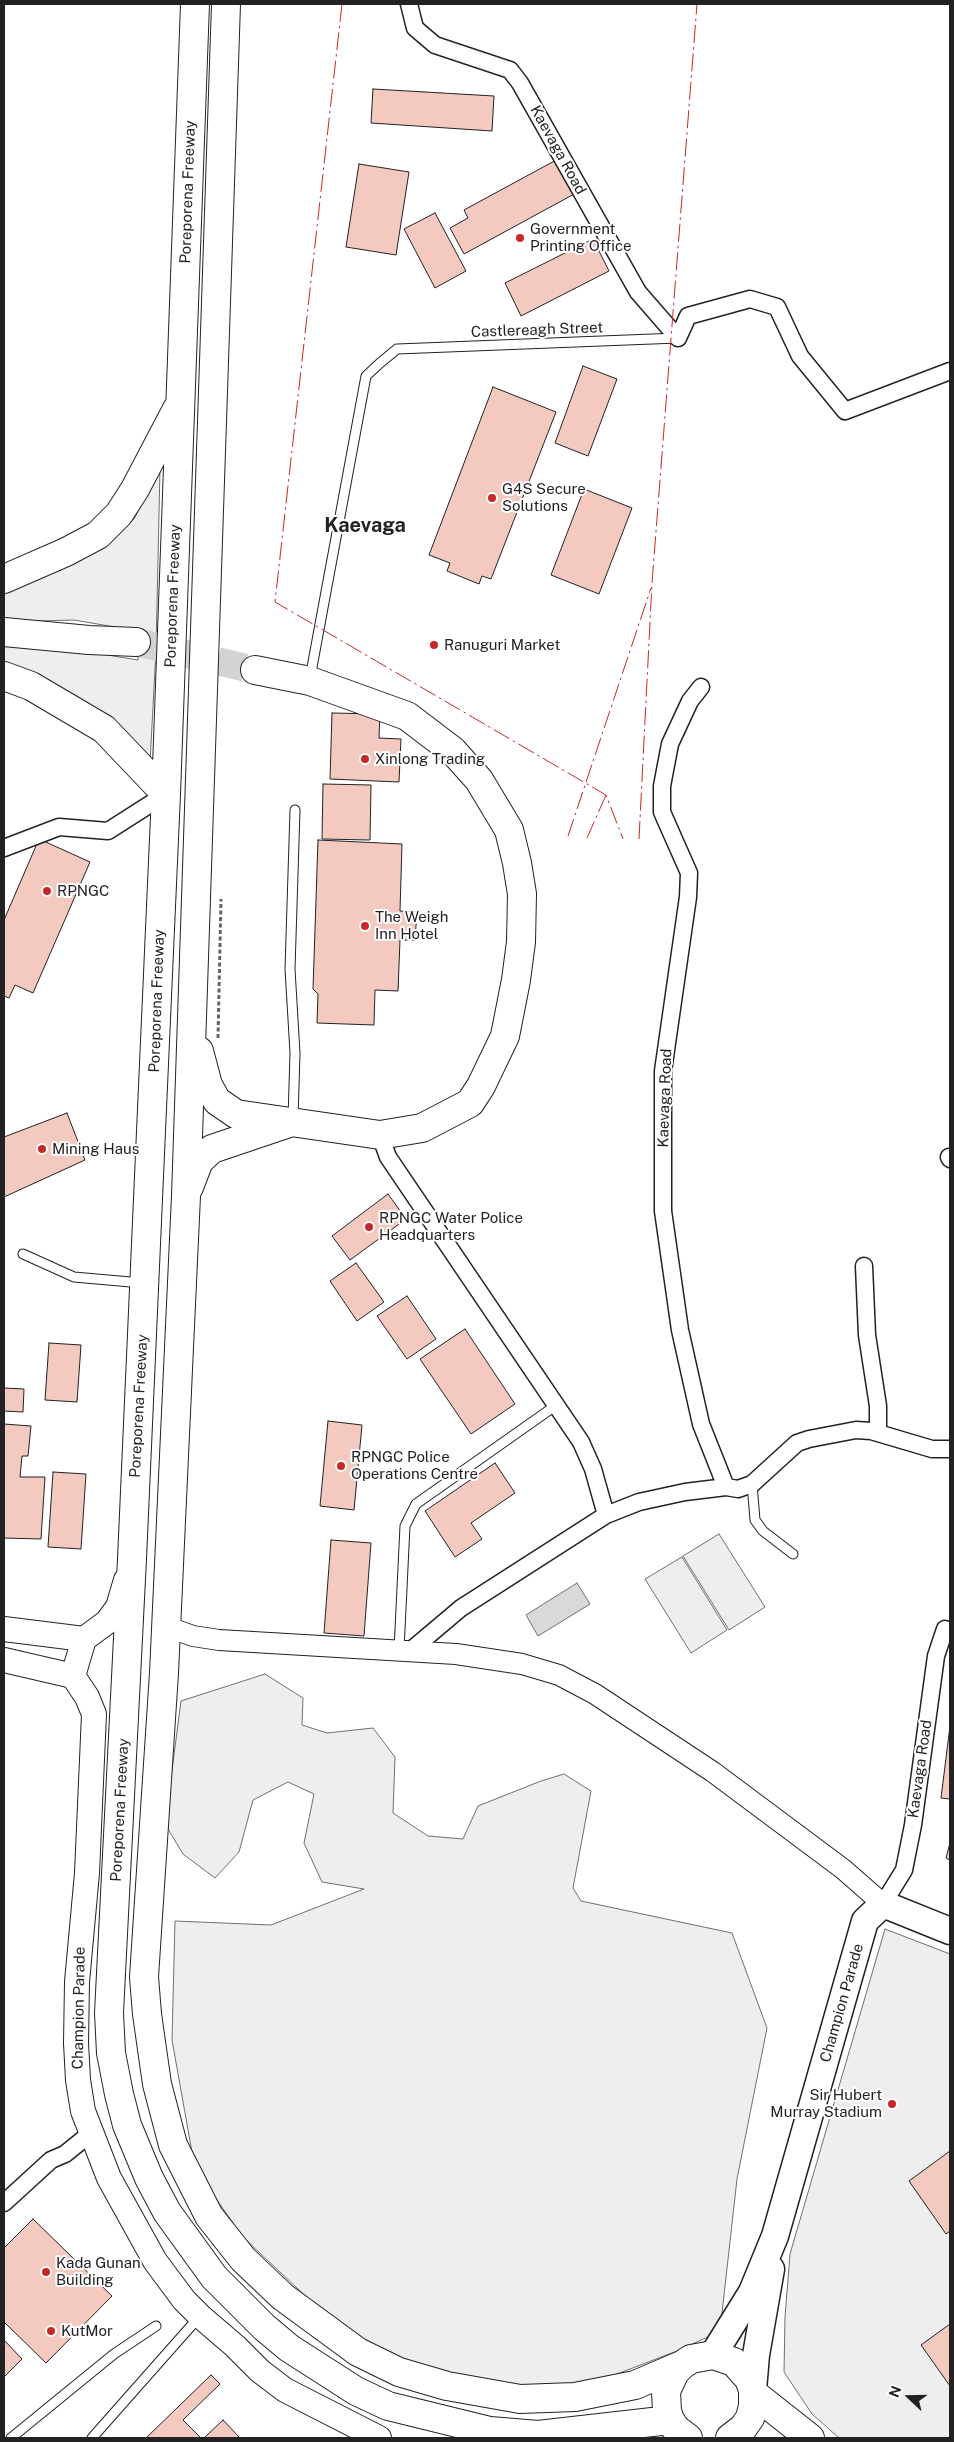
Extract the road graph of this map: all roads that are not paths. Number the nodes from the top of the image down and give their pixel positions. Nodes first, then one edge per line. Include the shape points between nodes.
1 (196, 4) edge
2 (226, 4) edge
3 (409, 4) edge
4 (678, 338) junction
5 (950, 371) edge
6 (181, 401) junction
7 (4, 579) edge
8 (4, 632) edge
9 (136, 642) tunnel mouth
10 (255, 670) tunnel mouth
11 (4, 676) edge
12 (310, 680) junction
13 (701, 687) dead end
14 (166, 794) junction
15 (295, 810) dead end
16 (4, 848) edge
17 (192, 1005) junction
18 (293, 1122) junction
19 (380, 1135) junction
20 (186, 1196) junction
21 (23, 1254) dead end
22 (864, 1266) dead end
23 (144, 1283) junction
24 (555, 1406) junction
25 (878, 1433) junction
26 (950, 1450) edge
27 (752, 1484) junction
28 (726, 1487) junction
29 (606, 1515) junction
30 (793, 1554) dead end
31 (132, 1559) junction
32 (166, 1626) junction
33 (4, 1629) edge
34 (944, 1629) dead end
35 (84, 1639) junction
36 (405, 1650) junction
37 (4, 1660) edge
38 (73, 1676) junction
39 (883, 1904) junction
40 (950, 1931) edge
41 (91, 2133) junction
42 (4, 2202) edge
43 (775, 2236) junction
44 (200, 2316) junction
45 (156, 2326) dead end
46 (713, 2355) junction
47 (682, 2365) junction
48 (753, 2392) junction
49 (679, 2429) edge
50 (12, 2438) edge
51 (92, 2438) edge
52 (379, 2438) edge
53 (730, 2438) edge
54 (810, 2438) edge

1 - 6 highway, Poreporena Freeway
2 - 17 highway
3 - 4 street, Kaevaga Road via 415,28 435,46 510,70 638,292
4 - 5 street via 688,316 750,299 777,307 800,356 845,411
4 - 12 lane, Castlereagh Street via 397,349 366,376
6 - 7 highway via 136,489 119,514 98,535
6 - 14 highway, Poreporena Freeway
8 - 9 highway
10 - 12 highway
11 - 14 highway via 31,686 104,729
12 - 19 highway via 407,716 447,746 479,780 509,830 517,863 522,904 516,980 505,1036 488,1074 470,1103 422,1128
13 - 28 street, Kaevaga Road via 690,701 670,744 662,786 662,812 689,873 663,1071 663,1211 680,1330 701,1424
14 - 16 street via 108,830 60,827
14 - 23 highway, Poreporena Freeway
15 - 18 lane via 290,969 295,1053
17 - 18 highway via 203,1072 217,1100 236,1114
17 - 20 highway
18 - 19 highway
18 - 20 highway via 212,1149 199,1161
19 - 24 street via 388,1157
20 - 32 highway
21 - 23 lane via 74,1277
22 - 25 street via 867,1335 878,1406
23 - 31 highway, Poreporena Freeway
24 - 29 street via 581,1442 593,1469
24 - 36 lane via 416,1504 405,1526
25 - 26 street via 932,1449
25 - 27 street via 856,1430 797,1443
27 - 28 street via 738,1489
27 - 30 lane via 754,1520
28 - 29 street via 639,1502
29 - 36 street via 461,1608
31 - 35 main road via 118,1607 107,1622
31 - 49 highway, Poreporena Freeway via 109,2028 111,2053 127,2125 167,2212 214,2278 264,2327 327,2373 388,2406 490,2432 538,2435
32 - 36 street via 193,1636 219,1640
32 - 47 highway via 145,1941 146,2014 157,2084 173,2145 209,2216 243,2260 283,2297 358,2352 399,2372 447,2386 520,2399 575,2397 625,2388
33 - 35 main road
34 - 39 street, Kaevaga Road via 936,1656 904,1870
35 - 38 main road
36 - 39 street via 522,1664 559,1675 595,1694 713,1772 843,1869
37 - 38 main road
38 - 41 main road, Champion Parade via 94,1714 76,2043 83,2111
39 - 40 main road
39 - 43 main road, Champion Parade via 866,1921
41 - 42 street via 65,2154 51,2160
41 - 44 main road, Champion Parade via 108,2178 155,2261
43 - 46 main road, Champion Parade via 752,2292
43 - 48 main road, Champion Parade
44 - 51 lane
44 - 52 main road, Champion Parade via 260,2371 286,2390
45 - 50 lane via 114,2354
46 - 47 highway via 691,2359
46 - 48 highway via 734,2362 749,2379
47 - 49 highway via 672,2376 666,2391 667,2411
48 - 53 highway via 750,2418
48 - 54 highway

